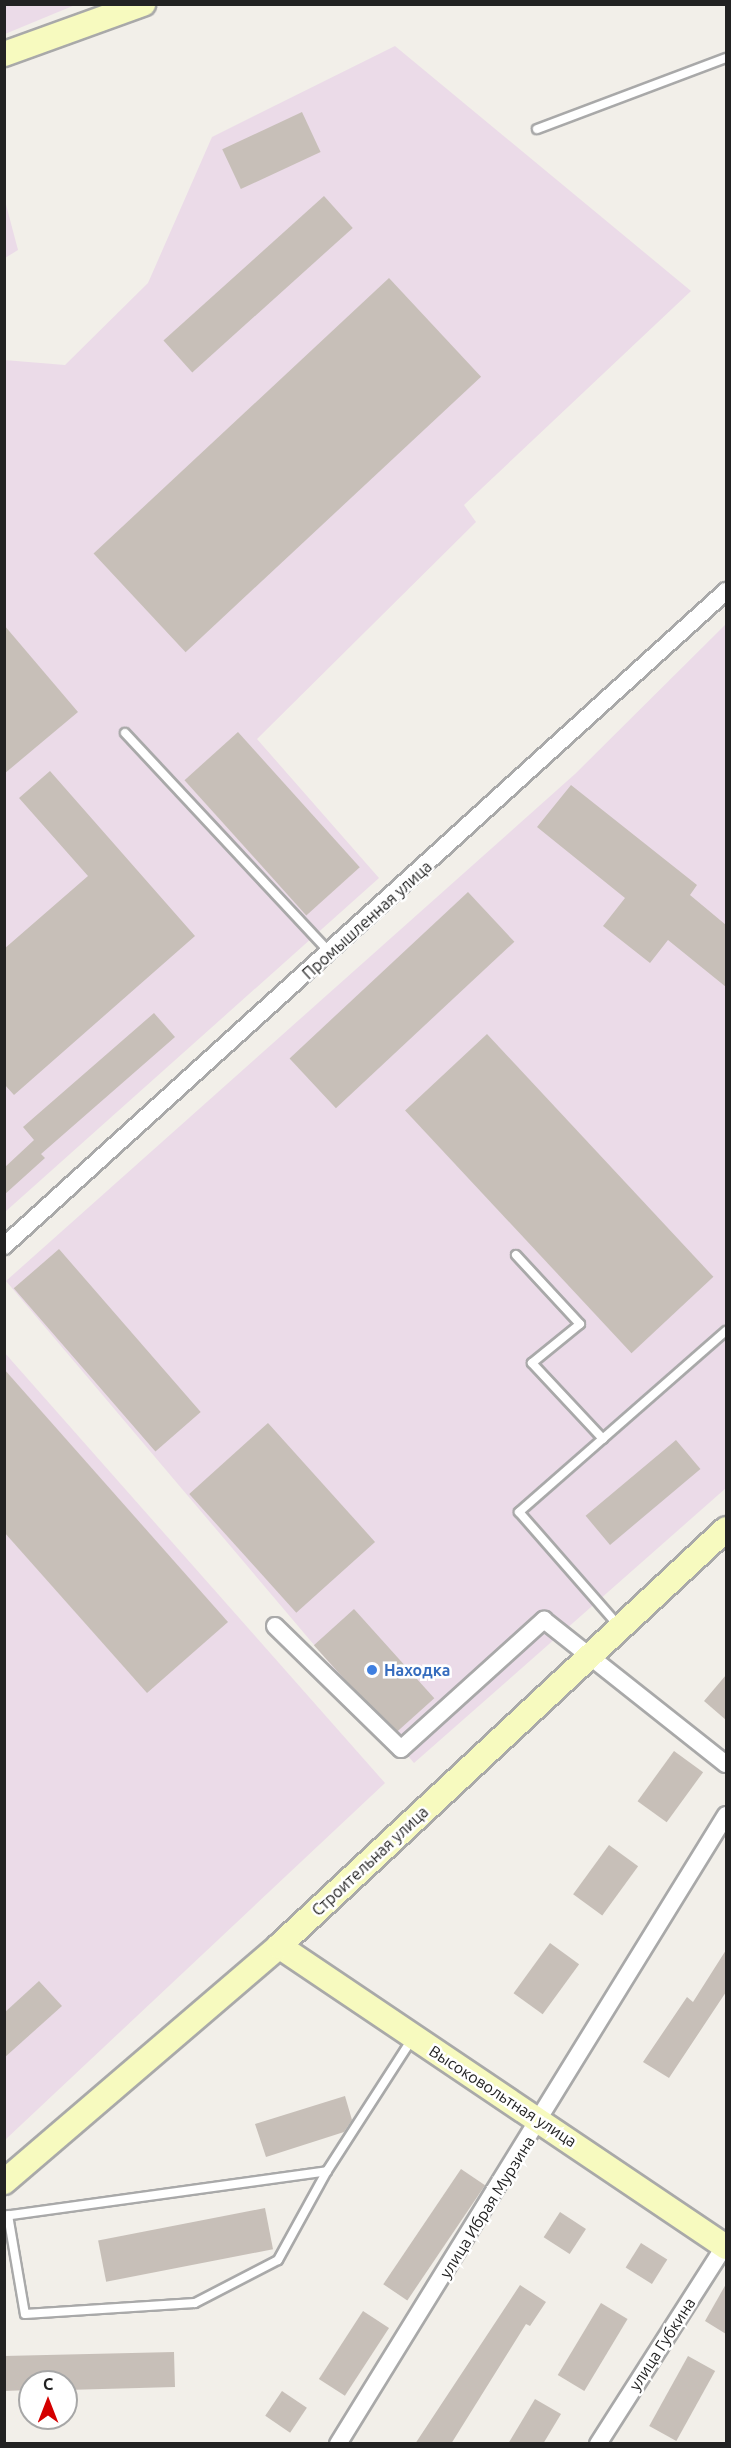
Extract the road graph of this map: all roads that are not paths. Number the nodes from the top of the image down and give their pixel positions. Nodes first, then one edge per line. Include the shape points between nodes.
1 (143, 4) edge
2 (4, 54) edge
3 (726, 58) edge
4 (537, 129) dead end
5 (726, 591) edge
6 (125, 733) dead end
7 (331, 953) junction
8 (4, 1246) edge
9 (516, 1255) dead end
10 (726, 1331) edge
11 (603, 1439) junction
12 (726, 1529) edge
13 (275, 1626) dead end
14 (620, 1628) junction
15 (587, 1659) junction
16 (726, 1764) edge
17 (726, 1815) edge
18 (279, 1946) junction
19 (413, 2038) junction
20 (541, 2120) junction
21 (327, 2171) junction
22 (4, 2182) edge
23 (6, 2215) edge
24 (726, 2246) edge
25 (338, 2444) edge
26 (598, 2444) edge

1 - 2 main road
3 - 4 lane
5 - 7 street, Промышленная улица
6 - 7 lane
7 - 8 street, Промышленная улица
9 - 11 lane via 580,1324 532,1363
10 - 11 lane
11 - 14 lane via 519,1512
12 - 14 main road, Строительная улица
13 - 15 street via 401,1749 544,1620
14 - 15 main road, Строительная улица
15 - 16 street
15 - 18 main road, Строительная улица
17 - 20 street, улица Ибрая Мурзина
18 - 19 main road, Высоковольтная улица
18 - 22 main road, Строительная улица
19 - 20 main road, Высоковольтная улица
19 - 21 lane
20 - 24 main road, Высоковольтная улица
20 - 25 street, улица Ибрая Мурзина
21 - 23 lane
21 - 23 lane via 278,2260 195,2303 25,2314
24 - 26 street, улица Губкина

